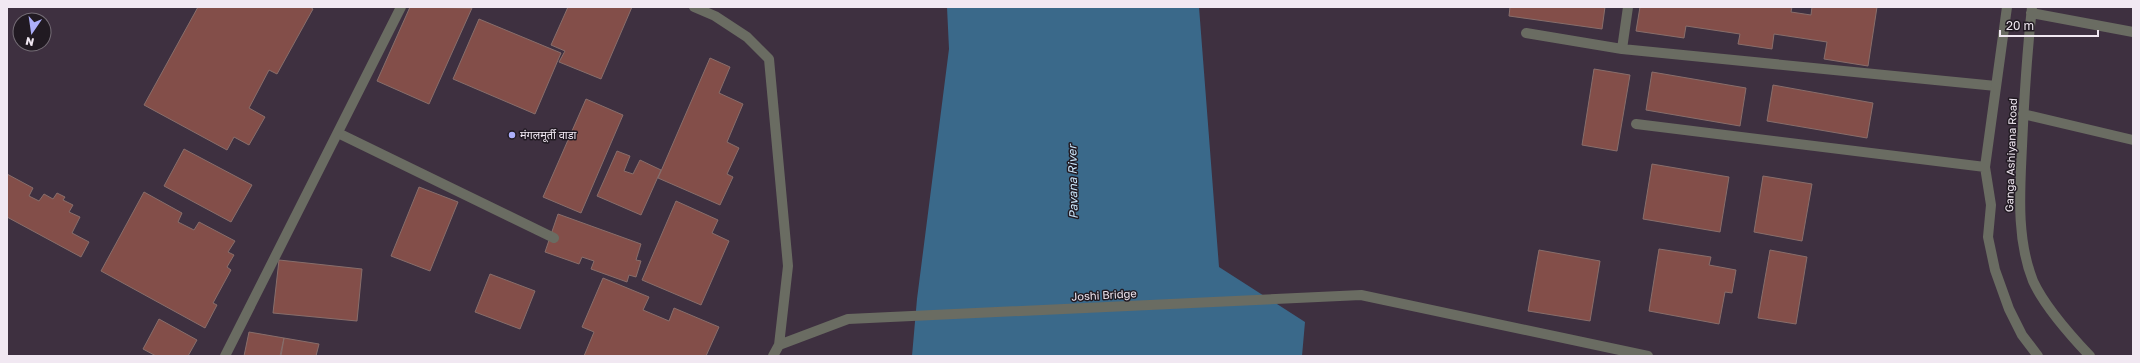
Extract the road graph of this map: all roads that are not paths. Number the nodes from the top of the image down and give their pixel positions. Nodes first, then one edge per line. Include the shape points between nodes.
1 (401, 7) edge
2 (694, 7) edge
3 (1628, 7) edge
4 (2007, 7) edge
5 (2032, 10) edge
6 (2133, 32) edge
7 (1526, 33) dead end
8 (1622, 50) junction
9 (1996, 86) junction
10 (2024, 114) junction
11 (1636, 124) dead end
12 (338, 133) junction
13 (2133, 140) edge
14 (1985, 167) junction
15 (554, 238) dead end
16 (779, 345) junction
17 (225, 356) edge
18 (773, 356) edge
19 (1648, 356) edge
20 (2038, 356) edge
21 (2090, 356) edge

1 - 12 street
2 - 16 street via 715,16 747,37 769,59 788,266
3 - 8 street
4 - 9 street
5 - 6 street
5 - 10 street, Ganga Ashiyana Road
7 - 8 street
8 - 9 street
9 - 14 street
10 - 13 street
10 - 21 street, Ganga Ashiyana Road via 2020,207 2026,262 2034,283 2065,329
11 - 14 street
12 - 15 street
12 - 17 street
14 - 20 street via 1991,205 1988,237 1995,270 2012,316
16 - 18 street
16 - 19 street, Joshi Bridge via 848,319 1361,294

